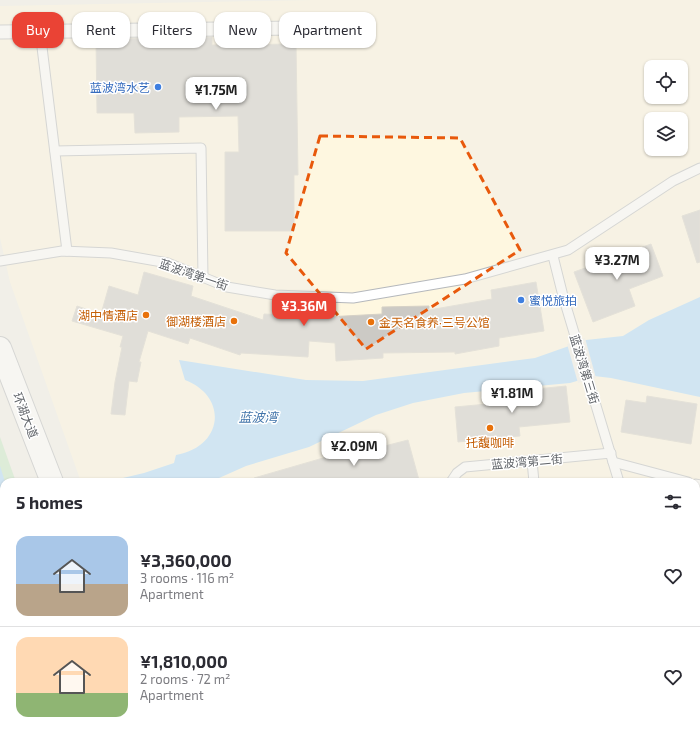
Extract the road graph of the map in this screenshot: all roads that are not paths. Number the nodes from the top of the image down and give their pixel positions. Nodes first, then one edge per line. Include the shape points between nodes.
1 (279, 28) edge
2 (64, 31) edge
3 (1, 32) edge
4 (12, 32) edge
5 (42, 48) edge
6 (55, 151) junction
7 (700, 168) edge
8 (67, 251) junction
9 (553, 256) junction
10 (0, 261) edge
11 (203, 278) junction
12 (0, 348) edge
13 (612, 458) junction
14 (532, 461) junction
15 (50, 478) edge
16 (454, 478) edge
17 (534, 478) edge
18 (618, 478) edge
19 (675, 478) edge

1 - 2 street
3 - 4 street
5 - 6 lane
6 - 8 lane
6 - 11 lane via 201,148
7 - 9 lane, 蓝波湾第一街 via 673,181 568,250
8 - 10 lane, 蓝波湾第一街
8 - 11 lane, 蓝波湾第一街 via 111,253 168,263
9 - 11 lane, 蓝波湾第一街 via 466,279 353,298 275,295 227,287
9 - 13 lane, 蓝波湾第三街
12 - 15 street, 环湖大道
13 - 14 lane, 蓝波湾第二街
13 - 18 lane, 蓝波湾第三街
13 - 19 lane
14 - 16 lane, 蓝波湾第二街 via 465,467
14 - 17 lane

